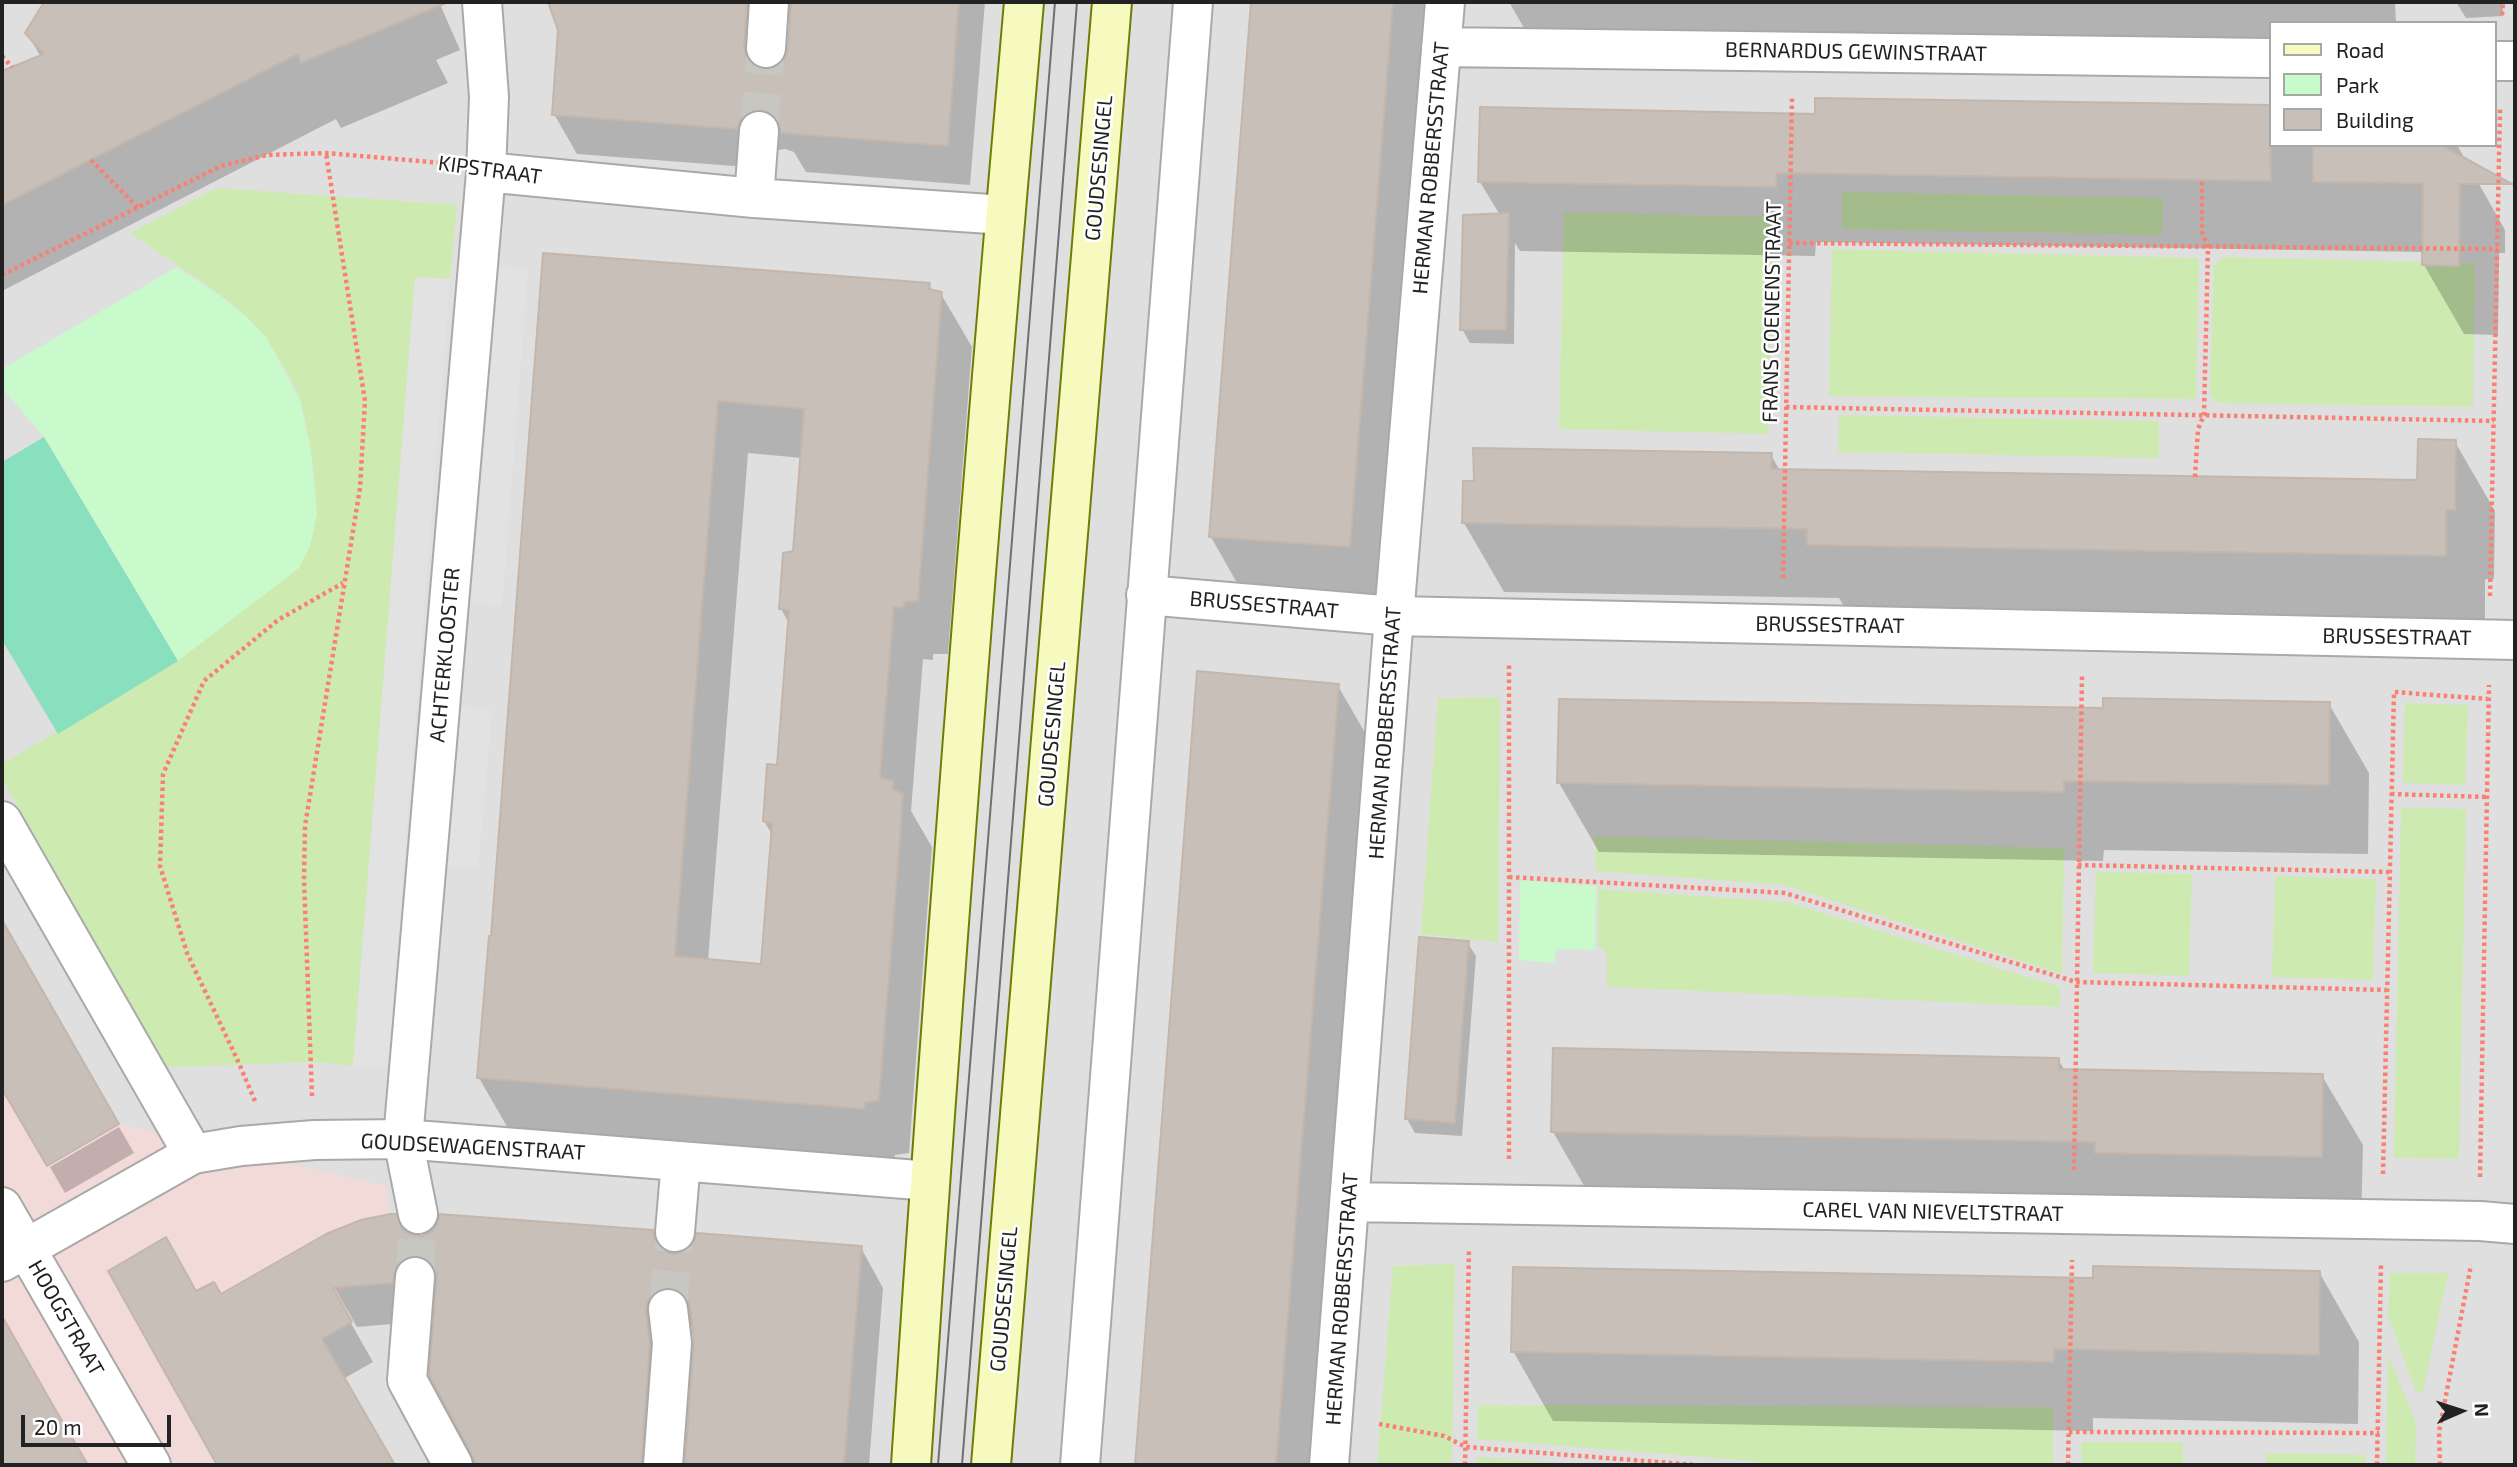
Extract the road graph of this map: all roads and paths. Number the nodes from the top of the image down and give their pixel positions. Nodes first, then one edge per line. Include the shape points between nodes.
1 (482, 2) edge
2 (769, 2) edge
3 (1024, 2) edge
4 (1112, 2) edge
5 (1193, 2) edge
6 (1445, 2) edge
7 (1441, 47) junction
8 (766, 48) tunnel mouth
9 (1794, 52) junction
10 (2, 57) edge
11 (2268, 58) edge
12 (2496, 61) edge
13 (2515, 61) edge
14 (12, 67) dead end
15 (759, 131) tunnel mouth
16 (326, 153) junction
17 (92, 159) dead end
18 (486, 172) junction
19 (2202, 180) dead end
20 (754, 198) junction
21 (138, 208) junction
22 (1005, 215) junction
23 (1789, 243) junction
24 (2208, 247) junction
25 (2498, 249) dead end
26 (2, 275) edge
27 (1786, 407) junction
28 (2204, 415) junction
29 (2494, 421) dead end
30 (2195, 477) dead end
31 (344, 583) junction
32 (1146, 595) junction
33 (1394, 615) junction
34 (1509, 618) junction
35 (1782, 624) junction
36 (2083, 631) junction
37 (2515, 640) edge
38 (2488, 699) dead end
39 (2391, 794) junction
40 (2487, 797) dead end
41 (2, 821) edge
42 (2078, 865) junction
43 (2389, 873) junction
44 (1509, 877) junction
45 (2076, 982) junction
46 (2387, 990) junction
47 (403, 1139) junction
48 (314, 1140) junction
49 (272, 1143) junction
50 (193, 1154) junction
51 (681, 1161) junction
52 (930, 1181) junction
53 (1350, 1202) junction
54 (1470, 1205) junction
55 (1508, 1205) junction
56 (2, 1207) edge
57 (418, 1214) tunnel mouth
58 (2073, 1214) junction
59 (2382, 1219) junction
60 (2497, 1223) edge
61 (675, 1232) tunnel mouth
62 (14, 1255) edge
63 (415, 1277) tunnel mouth
64 (668, 1309) tunnel mouth
65 (1333, 1416) junction
66 (2069, 1432) junction
67 (2379, 1433) junction
68 (1465, 1447) junction
69 (151, 1465) edge
70 (453, 1465) edge
71 (663, 1465) edge
72 (912, 1465) edge
73 (990, 1465) edge
74 (1080, 1465) edge
75 (1329, 1465) edge
76 (1465, 1465) edge
77 (1696, 1465) edge
78 (2068, 1465) edge
79 (2377, 1465) edge
80 (2440, 1465) edge

1 - 18 street, ACHTERKLOOSTER via 489,97
2 - 8 street
3 - 22 main road
4 - 73 main road, GOUDSESINGEL
5 - 32 street
6 - 7 street, HERMAN ROBBERSSTRAAT
7 - 9 street, BERNARDUS GEWINSTRAAT
7 - 33 street, HERMAN ROBBERSSTRAAT
9 - 11 street, BERNARDUS GEWINSTRAAT
9 - 23 path, FRANS COENENSTRAAT
10 - 14 path
12 - 13 street
15 - 20 street
16 - 18 path, KIPSTRAAT via 454,164
16 - 21 path, KIPSTRAAT via 267,155 221,166
16 - 31 path via 365,401 360,488
17 - 21 path
18 - 20 street, KIPSTRAAT
18 - 47 street, ACHTERKLOOSTER
19 - 24 path via 2202,232
20 - 22 street, KIPSTRAAT
21 - 26 path, KIPSTRAAT
22 - 52 main road
23 - 24 path
23 - 27 path, FRANS COENENSTRAAT
24 - 25 path
24 - 28 path
27 - 28 path
27 - 35 path, FRANS COENENSTRAAT
28 - 29 path
28 - 30 path via 2198,429
31 - 48 path via 305,826
31 - 49 path via 278,620 204,681 163,774 160,866 187,953
32 - 33 street, BRUSSESTRAAT
32 - 74 street
33 - 34 street, BRUSSESTRAAT
33 - 53 street, HERMAN ROBBERSSTRAAT
34 - 35 street, BRUSSESTRAAT
34 - 44 path
35 - 36 street, BRUSSESTRAAT
36 - 37 street, BRUSSESTRAAT
36 - 42 path
38 - 39 path via 2394,692
39 - 40 path
39 - 43 path
41 - 50 street
42 - 43 path
42 - 45 path
43 - 46 path
44 - 45 path via 1785,893
44 - 55 path
45 - 46 path
45 - 58 path
46 - 59 path
47 - 48 street, GOUDSEWAGENSTRAAT
47 - 51 street, GOUDSEWAGENSTRAAT
47 - 57 street, ACHTERKLOOSTER
48 - 49 street, GOUDSEWAGENSTRAAT
49 - 50 street, GOUDSEWAGENSTRAAT
50 - 62 street, GOUDSEWAGENSTRAAT
51 - 52 street, GOUDSEWAGENSTRAAT
51 - 61 street
52 - 72 main road
53 - 54 street, CAREL VAN NIEVELTSTRAAT
53 - 65 street, HERMAN ROBBERSSTRAAT
54 - 55 street, CAREL VAN NIEVELTSTRAAT
54 - 68 path
55 - 58 street, CAREL VAN NIEVELTSTRAAT
56 - 62 street, HOOGSTRAAT
58 - 59 street, CAREL VAN NIEVELTSTRAAT
58 - 66 path
59 - 60 street, CAREL VAN NIEVELTSTRAAT
59 - 67 path
60 - 80 path via 2439,1432
62 - 69 street, HOOGSTRAAT
63 - 70 street via 407,1380
64 - 71 street via 672,1343
65 - 68 path via 1444,1436
65 - 75 street, HERMAN ROBBERSSTRAAT
66 - 67 path
66 - 78 path
67 - 79 path
68 - 76 path
68 - 77 path

